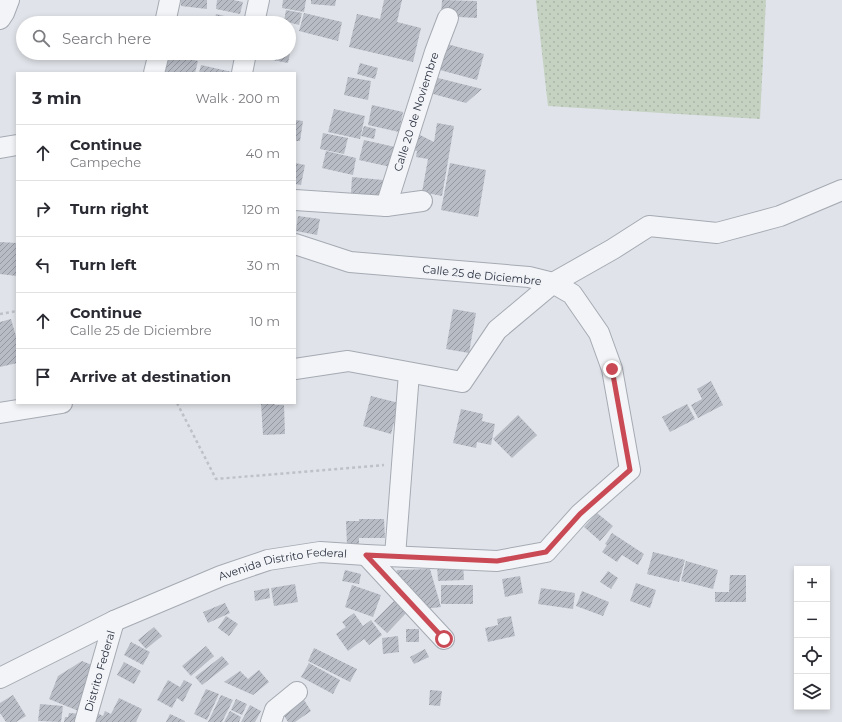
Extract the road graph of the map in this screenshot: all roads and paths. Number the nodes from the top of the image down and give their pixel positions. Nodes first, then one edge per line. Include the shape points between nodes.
1 (170, 0) edge
2 (259, 0) edge
3 (167, 16) edge
4 (256, 16) edge
5 (448, 18) dead end
6 (157, 60) edge
7 (245, 60) edge
8 (154, 72) edge
9 (242, 72) edge
10 (16, 145) edge
11 (0, 148) edge
12 (842, 190) edge
13 (296, 200) edge
14 (422, 201) dead end
15 (386, 206) junction
16 (296, 244) edge
17 (553, 283) junction
18 (16, 311) edge
19 (0, 314) edge
20 (296, 369) edge
21 (409, 372) junction
22 (619, 403) joint
23 (56, 404) edge
24 (178, 404) edge
25 (0, 413) edge
26 (402, 464) junction
27 (366, 555) junction
28 (395, 556) junction
29 (114, 621) junction
30 (444, 639) dead end
31 (0, 678) edge
32 (297, 692) dead end
33 (85, 722) edge
34 (271, 722) edge

1 - 3 street
2 - 4 street
5 - 15 street, Calle 20 de Noviembre
6 - 8 street
7 - 9 street
10 - 11 street
12 - 17 street via 780,216 717,233 649,226
13 - 15 street
14 - 15 street
16 - 17 street, Calle 25 de Diciembre via 350,262 529,277
17 - 21 street via 497,330 462,382
17 - 22 street, Calle 25 de Diciembre via 572,294 599,333 612,369
18 - 19 path
20 - 21 street via 348,361
21 - 26 street
22 - 28 street, Avenida Distrito Federal via 630,470 580,514 546,552 497,561
23 - 25 street
24 - 26 path via 216,479
26 - 28 street
27 - 28 street, Avenida Distrito Federal
27 - 29 street, Avenida Distrito Federal via 320,552 268,560 221,576
27 - 30 street
29 - 31 street, Avenida Distrito Federal
29 - 33 street, Distrito Federal
32 - 34 street via 275,710

